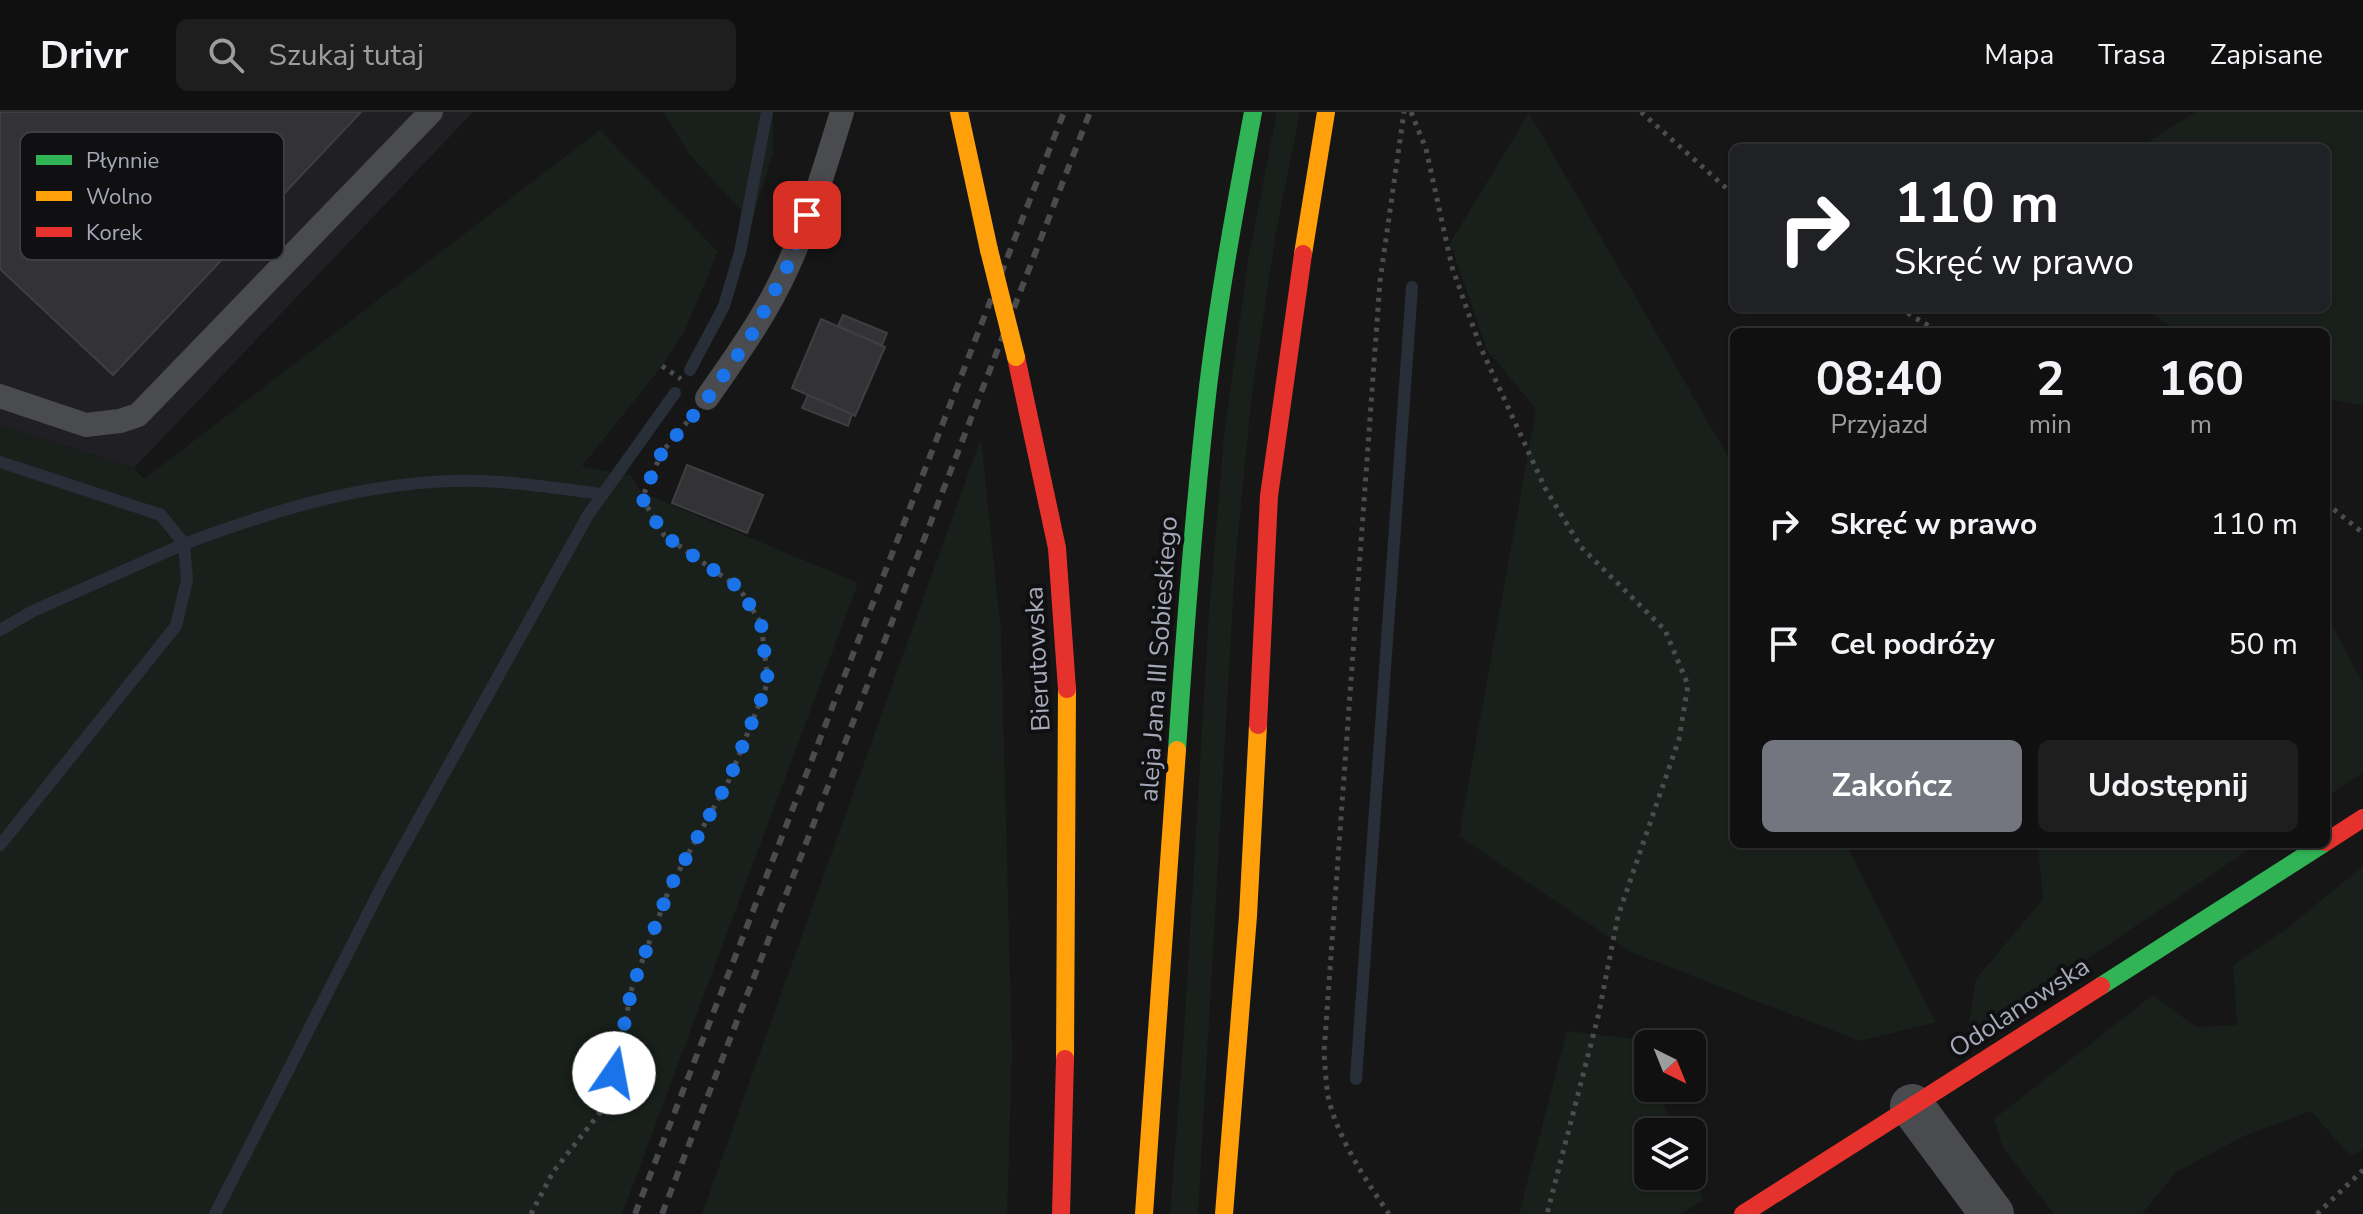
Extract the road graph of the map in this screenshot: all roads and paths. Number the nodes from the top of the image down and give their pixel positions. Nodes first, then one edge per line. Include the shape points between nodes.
1 (431, 112) edge
2 (842, 112) edge
3 (959, 112) edge
4 (1253, 112) edge
5 (1326, 112) edge
6 (1404, 112) edge
7 (1411, 112) edge
8 (1641, 112) edge
9 (1730, 191) edge
10 (1906, 312) edge
11 (1932, 328) edge
12 (0, 396) edge
13 (707, 398) joint
14 (2330, 506) edge
15 (2363, 533) edge
16 (2363, 818) edge
17 (2330, 839) edge
18 (2316, 848) edge
19 (1912, 1106) junction
20 (2363, 1170) edge
21 (531, 1214) edge
22 (1061, 1214) edge
23 (1144, 1214) edge
24 (1224, 1214) edge
25 (1389, 1214) edge
26 (1547, 1214) edge
27 (1743, 1214) edge
28 (1992, 1214) edge
29 (2317, 1214) edge

1 - 12 lane via 138,415 86,425
2 - 13 lane via 787,267 751,336
3 - 22 main road, Bierutowska, bridge via 1057,548 1067,686
4 - 23 main road, aleja Jana III Sobieskiego via 1232,212 1202,420
5 - 24 main road via 1269,496 1248,916
6 - 25 path via 1380,281 1324,1052 1329,1099 1338,1123 1365,1180
7 - 26 path via 1426,149 1452,267 1480,346 1545,488 1581,547 1665,630 1688,685 1679,739 1618,916
8 - 9 path
10 - 11 path
13 - 21 path via 662,452 642,498 664,535 739,588 761,623 768,682 729,780 664,902 632,988 609,1101 553,1172
14 - 15 path
16 - 17 main road, Odolanowska
18 - 19 main road, Odolanowska
19 - 27 main road, Odolanowska
19 - 28 street
20 - 29 path

